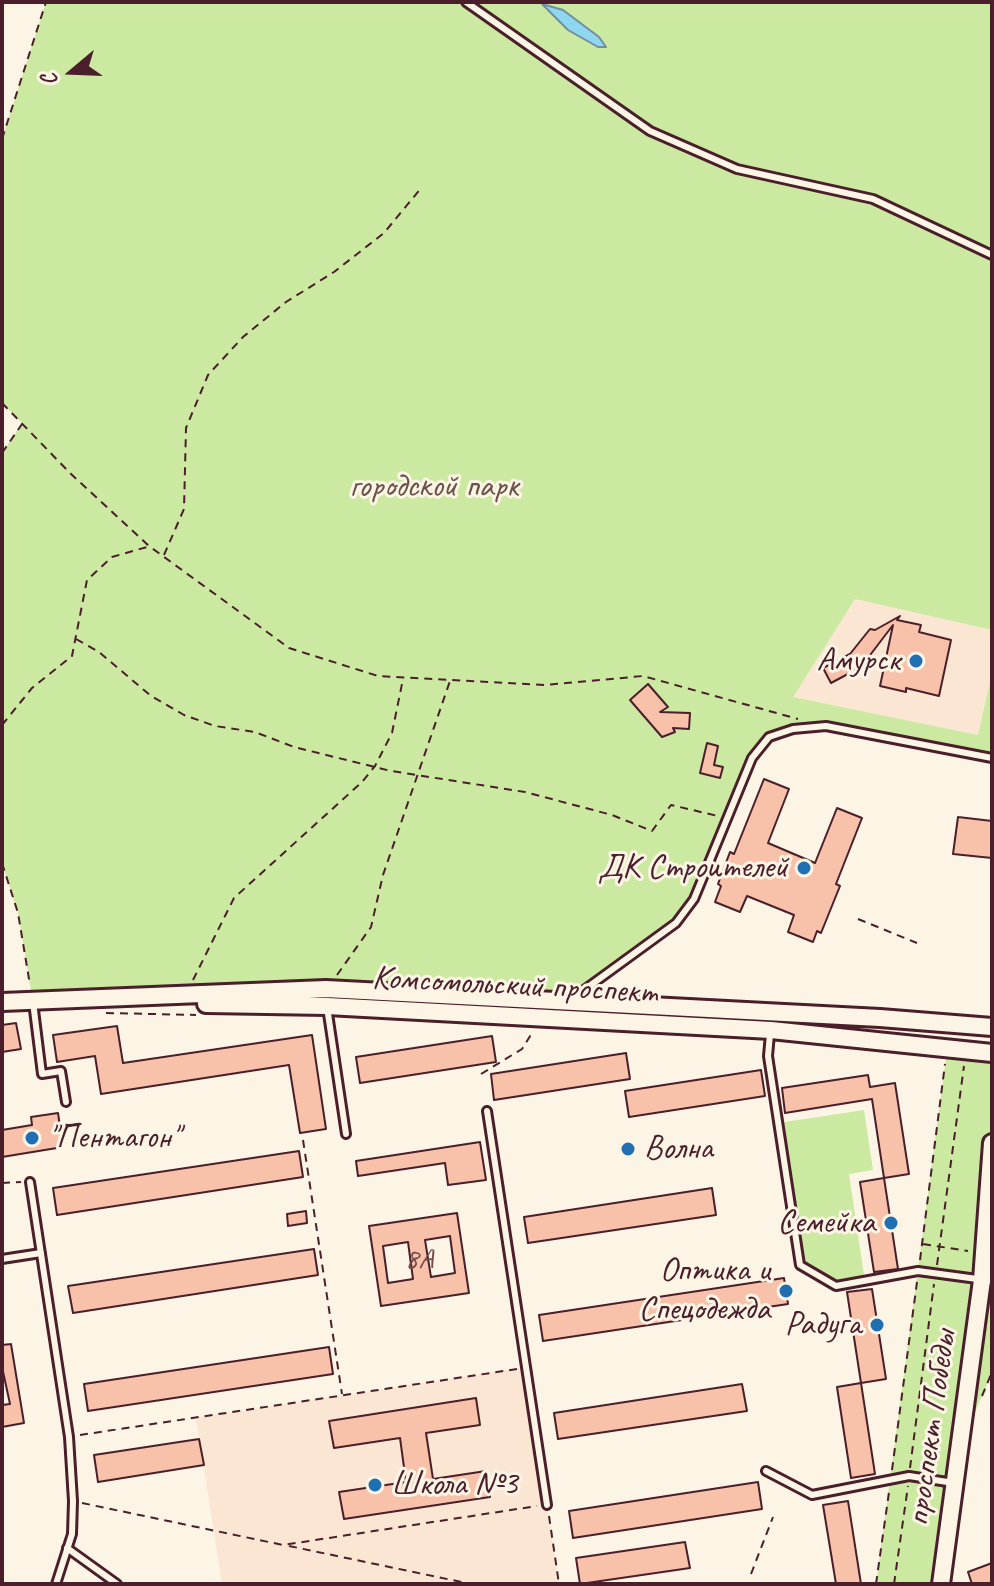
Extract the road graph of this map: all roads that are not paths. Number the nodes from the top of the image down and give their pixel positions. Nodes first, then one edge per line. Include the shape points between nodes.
1 (466, 2) edge
2 (992, 255) edge
3 (992, 758) edge
4 (326, 998) junction
5 (2, 1002) edge
6 (33, 1002) junction
7 (567, 1002) junction
8 (992, 1027) edge
9 (771, 1030) junction
10 (992, 1053) edge
11 (66, 1102) dead end
12 (487, 1111) dead end
13 (346, 1134) dead end
14 (992, 1143) edge
15 (30, 1182) road end
16 (41, 1253) junction
17 (988, 1256) edge
18 (2, 1259) edge
19 (987, 1281) edge
20 (766, 1471) dead end
21 (954, 1483) junction
22 (547, 1505) road end
23 (67, 1548) junction
24 (56, 1584) edge
25 (117, 1584) edge
26 (941, 1584) edge

1 - 2 lane via 650,131 737,169 873,199
3 - 7 lane via 826,726 769,737 752,758 694,899 676,923
4 - 6 street, Комсомольский проспект
4 - 6 street, Комсомольский проспект via 185,995
4 - 7 street, Комсомольский проспект
4 - 9 street, Комсомольский проспект
4 - 13 lane
5 - 6 street, Комсомольский проспект
6 - 11 lane via 42,1074 61,1071
7 - 8 street, Комсомольский проспект
9 - 10 street, Комсомольский проспект
9 - 19 lane via 768,1056 800,1265 836,1286 918,1271
12 - 22 lane
14 - 17 street, проспект Победы
15 - 16 lane
16 - 18 lane
16 - 23 lane via 69,1437 73,1501
17 - 19 street, проспект Победы
19 - 21 street, проспект Победы
20 - 21 lane via 812,1495 909,1476
21 - 26 street, проспект Победы
23 - 24 lane
23 - 25 lane

